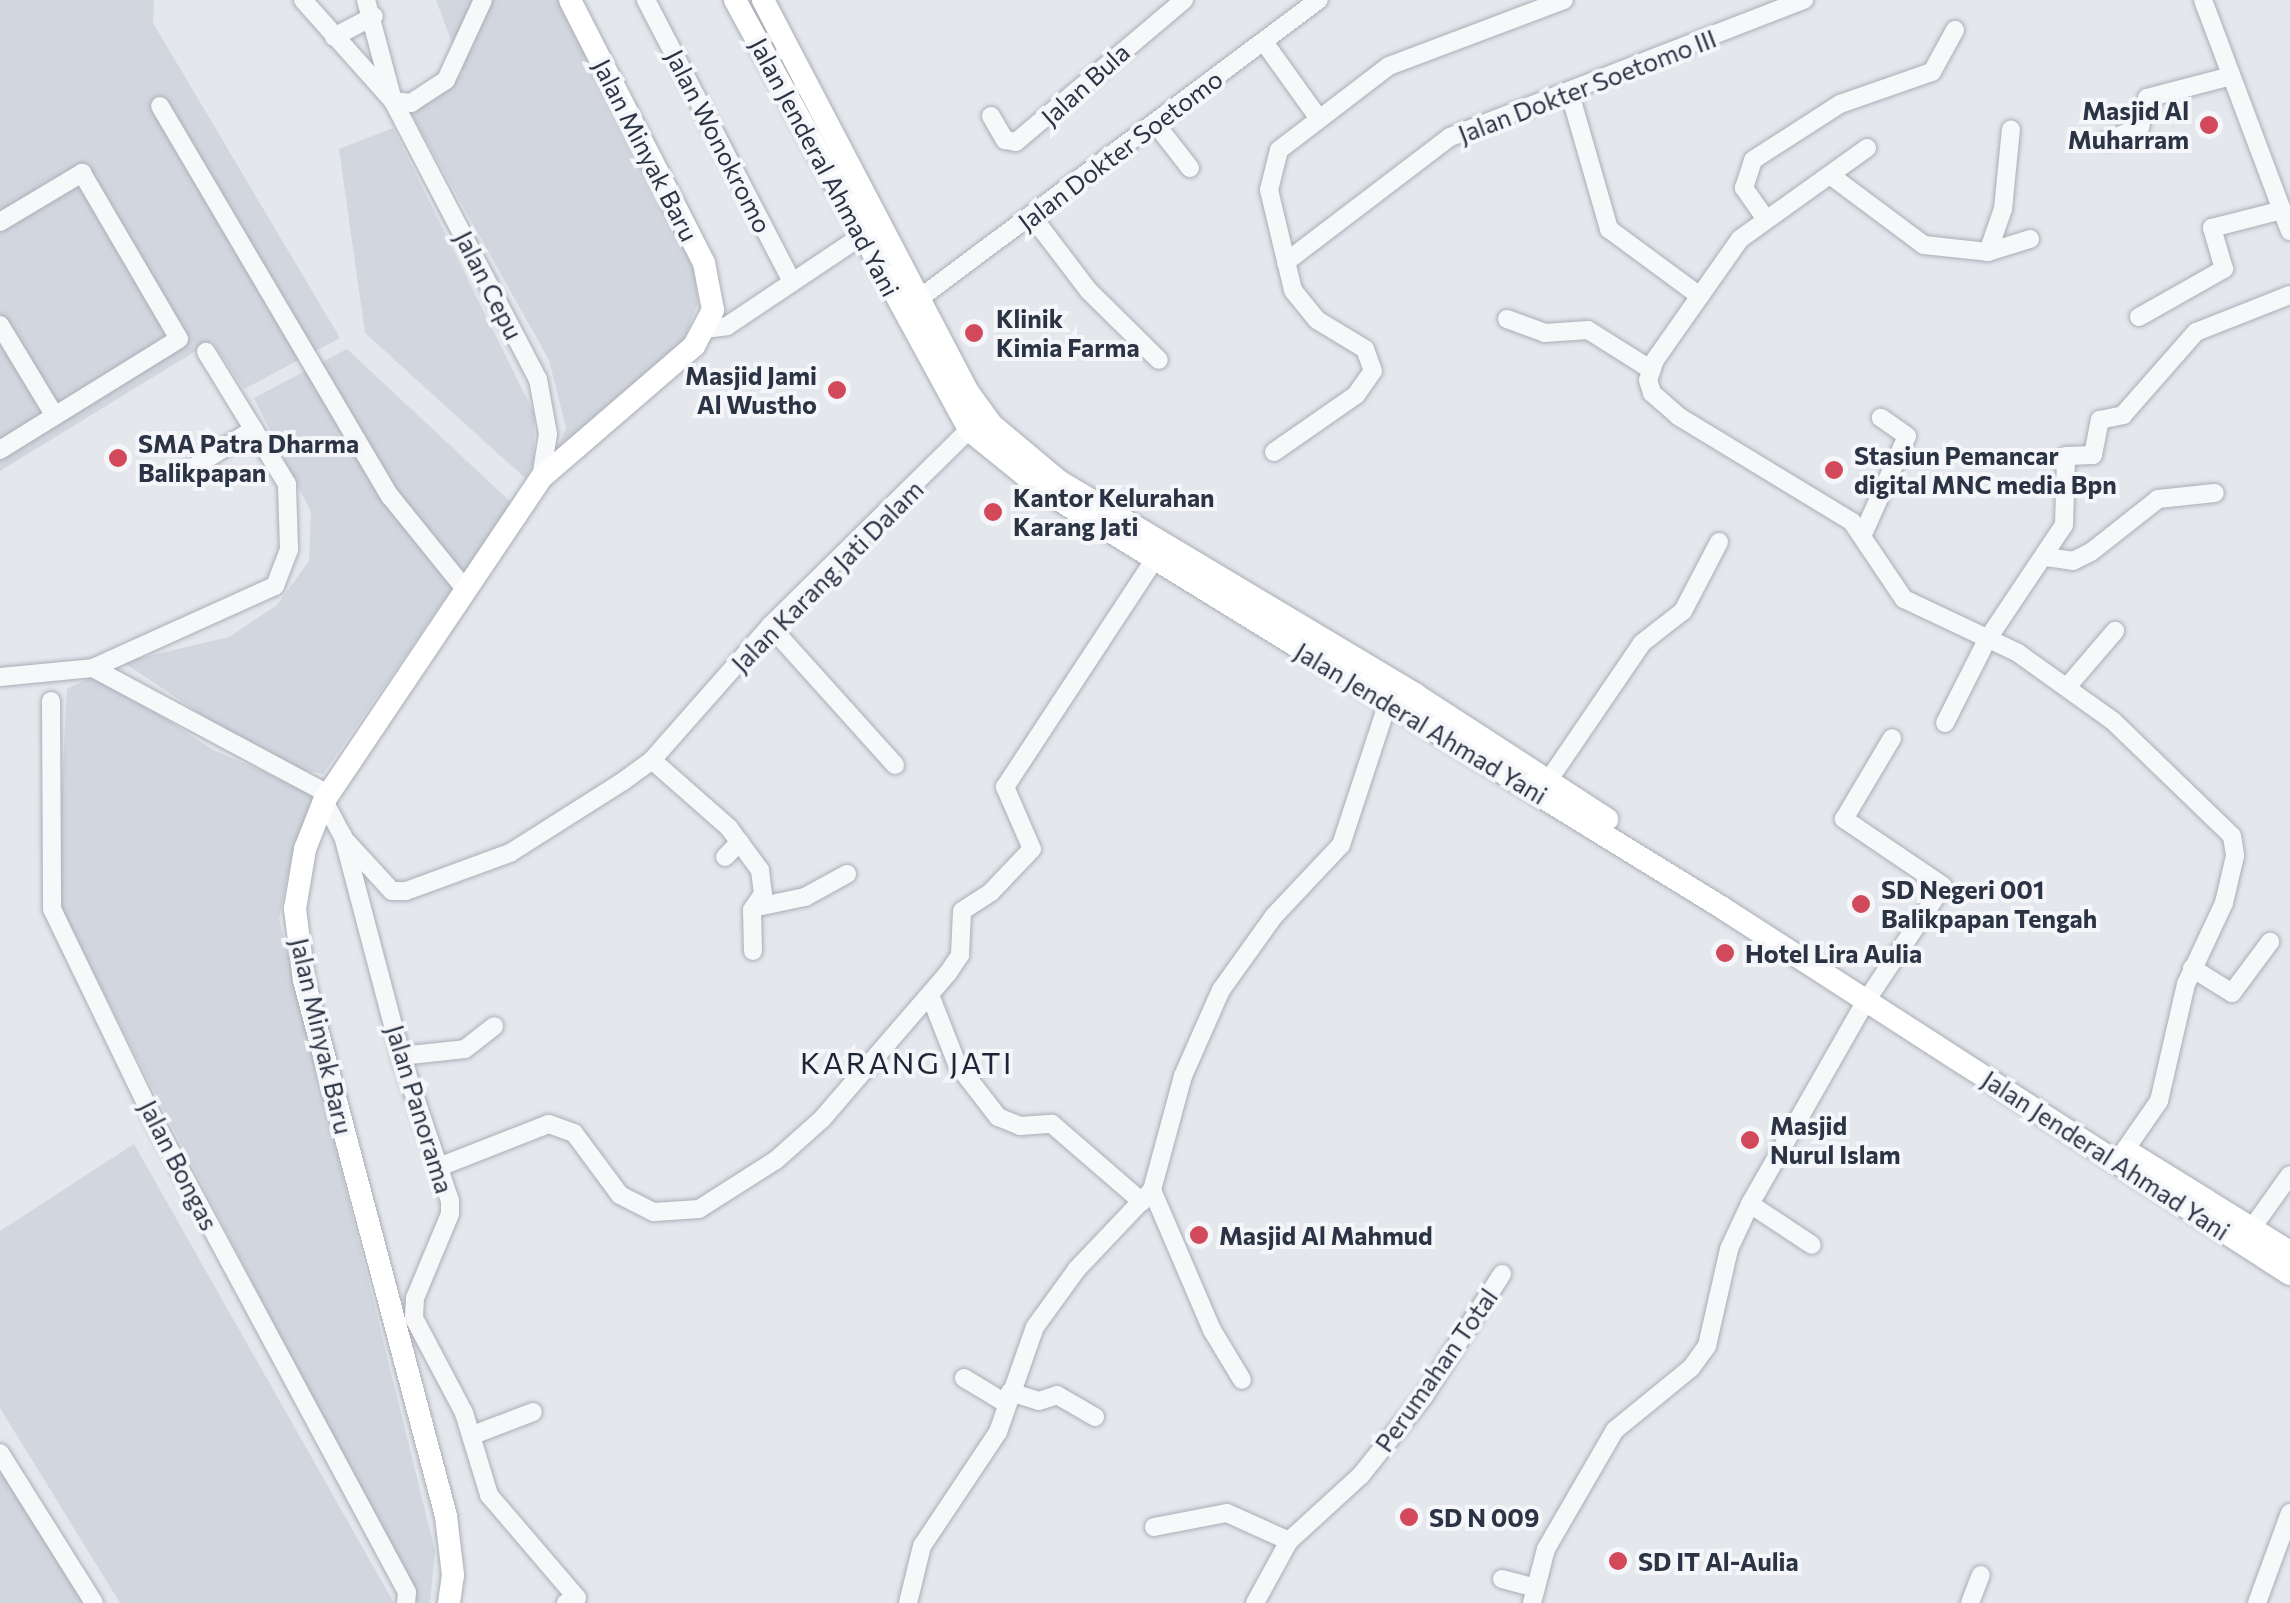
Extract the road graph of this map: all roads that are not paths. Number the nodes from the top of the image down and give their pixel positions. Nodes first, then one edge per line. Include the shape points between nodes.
1 (303, 0) edge
2 (483, 0) edge
3 (570, 0) edge
4 (646, 0) edge
5 (735, 0) edge
6 (762, 0) edge
7 (1184, 0) edge
8 (1319, 0) edge
9 (1564, 0) edge
10 (1804, 0) edge
11 (2203, 0) edge
12 (370, 8) edge
13 (1955, 30) dead end
14 (334, 38) junction
15 (1264, 42) junction
16 (2231, 76) junction
17 (1570, 94) junction
18 (393, 101) junction
19 (160, 106) dead end
20 (991, 116) dead end
21 (1317, 116) junction
22 (1156, 124) junction
23 (2012, 128) dead end
24 (2107, 141) dead end
25 (1867, 148) dead end
26 (1190, 168) dead end
27 (1830, 175) junction
28 (2282, 210) junction
29 (1032, 215) junction
30 (1765, 218) junction
31 (0, 222) edge
32 (2290, 231) edge
33 (862, 236) junction
34 (2030, 239) dead end
35 (1988, 252) junction
36 (1286, 262) junction
37 (792, 282) junction
38 (2290, 295) edge
39 (1700, 296) junction
40 (920, 298) junction
41 (714, 302) junction
42 (2139, 316) dead end
43 (1507, 319) dead end
44 (0, 324) edge
45 (704, 328) junction
46 (686, 351) junction
47 (206, 352) dead end
48 (1159, 360) dead end
49 (1650, 369) junction
50 (55, 416) junction
51 (1881, 418) dead end
52 (254, 429) junction
53 (969, 430) junction
54 (0, 450) edge
55 (1274, 452) dead end
56 (186, 472) dead end
57 (541, 478) junction
58 (2215, 493) dead end
59 (1863, 534) junction
60 (1720, 542) dead end
61 (2046, 556) junction
62 (1154, 560) junction
63 (464, 589) junction
64 (770, 626) junction
65 (2115, 632) dead end
66 (1988, 640) junction
67 (93, 668) junction
68 (0, 678) edge
69 (2068, 687) junction
70 (52, 700) dead end
71 (1388, 702) junction
72 (1945, 724) dead end
73 (1892, 738) dead end
74 (652, 760) junction
75 (895, 765) dead end
76 (1548, 781) junction
77 (326, 797) junction
78 (343, 836) junction
79 (740, 842) junction
80 (724, 856) dead end
81 (847, 874) dead end
82 (757, 907) junction
83 (2270, 942) dead end
84 (754, 951) dead end
85 (2192, 968) junction
86 (1871, 994) junction
87 (930, 995) junction
88 (494, 1026) dead end
89 (401, 1056) junction
90 (2125, 1150) junction
91 (439, 1167) junction
92 (2290, 1175) edge
93 (1147, 1196) junction
94 (1750, 1204) junction
95 (2252, 1228) junction
96 (1812, 1245) dead end
97 (2290, 1252) edge
98 (1502, 1274) dead end
99 (2290, 1274) edge
100 (964, 1378) dead end
101 (1242, 1380) dead end
102 (1008, 1398) junction
103 (532, 1412) dead end
104 (1095, 1417) dead end
105 (473, 1435) junction
106 (0, 1453) edge
107 (2290, 1513) edge
108 (1154, 1527) dead end
109 (1289, 1540) junction
110 (1981, 1575) dead end
111 (1502, 1579) dead end
112 (1534, 1596) edge
113 (94, 1603) edge
114 (406, 1603) edge
115 (449, 1603) edge
116 (566, 1603) edge
117 (908, 1603) edge
118 (1255, 1603) edge
119 (1970, 1603) edge
120 (2257, 1603) edge

1 - 14 street, Jalan Cepu
2 - 18 street via 446,80 411,102
3 - 41 main road, Jalan Minyak Baru via 704,264
4 - 37 street, Jalan Wonokromo
5 - 33 main road, Jalan Jenderal Ahmad Yani
6 - 40 main road, Jalan Jenderal Ahmad Yani
7 - 20 street, Jalan Bula via 1016,142 1005,140
8 - 15 street, Jalan Dokter Soetomo
9 - 21 street via 1389,66
10 - 17 street, Jalan Dokter Soetomo III
11 - 16 street
12 - 14 street
12 - 18 street, Jalan Cepu
13 - 30 street via 1932,72 1840,104 1753,160 1744,188
14 - 18 street, Jalan Cepu
15 - 21 street
15 - 22 street, Jalan Dokter Soetomo
16 - 24 street via 2146,98 2140,127
16 - 28 street
17 - 36 street, Jalan Dokter Soetomo III via 1450,136
17 - 39 street via 1614,237
18 - 57 street, Jalan Cepu via 538,379 548,434
19 - 63 street via 390,496
21 - 36 street via 1279,150 1270,176
22 - 26 street
22 - 29 street, Jalan Dokter Soetomo
23 - 35 street via 2003,209
25 - 27 street
27 - 30 street
27 - 35 street via 1924,244
28 - 32 street
28 - 42 street via 2212,228 2224,269
29 - 40 street, Jalan Dokter Soetomo
29 - 48 street via 1088,291
30 - 39 street via 1740,239
31 - 50 street via 82,173 179,339
33 - 37 street
33 - 53 main road, Jalan Jenderal Ahmad Yani
34 - 35 street
36 - 55 street via 1299,300 1365,349 1373,371 1356,395
37 - 45 street via 727,326
38 - 61 street via 2196,332 2123,415 2100,420 2092,455 2066,456 2064,525
39 - 49 street
40 - 76 main road, Jalan Jenderal Ahmad Yani via 992,425 1058,481
41 - 45 main road, Jalan Minyak Baru
41 - 46 main road, Jalan Minyak Baru
43 - 49 street via 1545,333 1588,330
44 - 50 street
45 - 46 main road, Jalan Minyak Baru
46 - 57 main road, Jalan Minyak Baru
47 - 52 street
49 - 59 street via 1652,393 1668,408
50 - 54 street
51 - 59 street via 1906,436
52 - 56 street
52 - 67 street via 287,484 290,506 289,549 275,586
53 - 62 main road, Jalan Jenderal Ahmad Yani via 1043,490
53 - 64 street, Jalan Karang Jati Dalam
57 - 63 main road, Jalan Minyak Baru
58 - 61 street via 2158,499 2072,562
59 - 66 street via 1904,600
60 - 76 street via 1683,611 1642,643
61 - 66 street
62 - 71 main road, Jalan Jenderal Ahmad Yani
62 - 87 street via 1014,769 1004,798 1032,849 991,892 962,911 960,955
63 - 77 main road, Jalan Minyak Baru
64 - 74 street, Jalan Karang Jati Dalam
64 - 75 street
65 - 69 street
66 - 69 street
66 - 72 street
67 - 68 street
67 - 77 street
69 - 85 street via 2128,734 2232,836 2235,856 2224,903
70 - 114 street, Jalan Bongas via 52,910 159,1130 402,1583
71 - 86 main road, Jalan Jenderal Ahmad Yani
71 - 93 street via 1340,845 1274,916 1206,1019
73 - 86 street via 1844,819 1943,883
74 - 78 street, Jalan Karang Jati Dalam via 510,853 406,892 392,891
74 - 79 street
76 - 86 main road, Jalan Jenderal Ahmad Yani
77 - 78 street, Jalan Panorama
77 - 115 main road, Jalan Minyak Baru via 298,885 297,938 446,1516
78 - 89 street, Jalan Panorama
79 - 80 street
79 - 82 street via 760,870
81 - 82 street via 805,897
82 - 84 street
83 - 85 street via 2232,993
85 - 90 street via 2159,1101
86 - 90 main road, Jalan Jenderal Ahmad Yani
86 - 94 street
86 - 99 main road, Jalan Jenderal Ahmad Yani
87 - 91 street via 822,1119 776,1160 699,1209 654,1212 632,1205 574,1133 549,1124
87 - 93 street via 958,1064 998,1117 1020,1126 1052,1124
88 - 89 street via 465,1049
89 - 91 street, Jalan Panorama
90 - 95 main road, Jalan Jenderal Ahmad Yani
91 - 105 street, Jalan Panorama via 450,1214 420,1280 414,1318
92 - 95 street
93 - 101 street
93 - 102 street via 1053,1299 1024,1348
94 - 96 street
94 - 112 street via 1728,1249 1707,1346 1691,1368 1615,1430 1577,1487
95 - 97 main road, Jalan Jenderal Ahmad Yani
98 - 109 street, Perumahan Total via 1424,1396 1362,1476
100 - 102 street
102 - 104 street via 1039,1401 1056,1394
102 - 117 street via 978,1468 922,1546
103 - 105 street
105 - 116 street, Jalan Panorama via 489,1495 577,1598
106 - 113 street
107 - 120 street
108 - 109 street via 1227,1513
109 - 118 street, Perumahan Total
110 - 119 street
111 - 112 street

